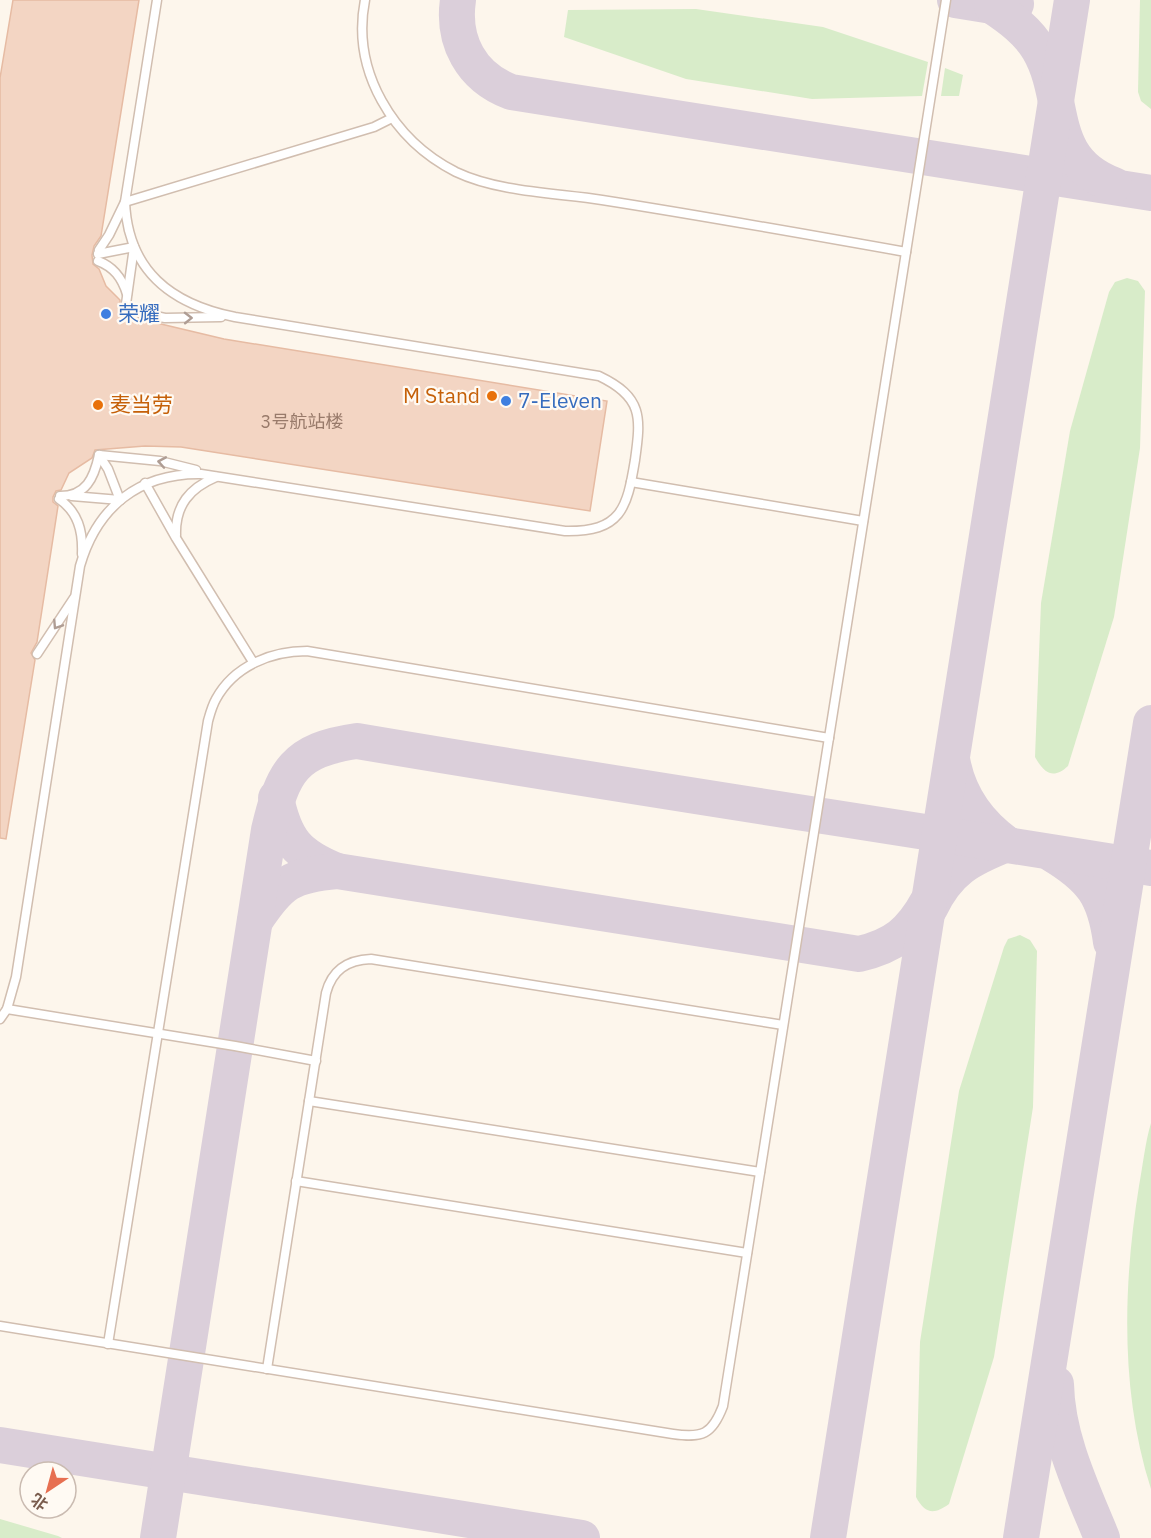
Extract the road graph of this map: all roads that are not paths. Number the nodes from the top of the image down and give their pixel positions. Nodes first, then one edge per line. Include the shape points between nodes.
1 (157, 0) edge
2 (365, 0) edge
3 (946, 0) edge
4 (392, 118) junction
5 (125, 202) junction
6 (134, 247) junction
7 (906, 252) junction
8 (98, 255) junction
9 (128, 294) junction
10 (126, 304) dead end
11 (141, 313) dead end
12 (235, 317) junction
13 (99, 455) junction
14 (219, 476) junction
15 (631, 482) junction
16 (145, 483) junction
17 (63, 497) junction
18 (120, 500) junction
19 (863, 521) junction
20 (176, 538) junction
21 (80, 566) junction
22 (76, 596) junction
23 (37, 654) dead end
24 (253, 662) junction
25 (829, 738) junction
26 (7, 1009) junction
27 (0, 1019) edge
28 (783, 1025) junction
29 (157, 1034) junction
30 (315, 1061) junction
31 (309, 1101) junction
32 (760, 1172) junction
33 (296, 1181) junction
34 (747, 1253) junction
35 (0, 1326) edge
36 (108, 1344) junction
37 (267, 1369) junction

1 - 5 lane
2 - 4 lane via 364,57 370,78
3 - 7 lane
4 - 5 lane via 374,127
4 - 7 lane via 440,162 491,184
5 - 6 lane
5 - 8 lane
6 - 8 lane
6 - 9 lane
6 - 12 lane via 152,274 180,298
7 - 19 lane
8 - 9 lane via 114,269
9 - 10 lane
11 -> 12 lane via 177,318
12 - 15 lane via 599,376 628,395 638,412
14 -> 13 lane via 160,461
13 - 17 lane via 90,482
13 - 18 lane
14 - 15 lane via 565,531 586,531 618,515 627,501
14 - 16 lane via 181,474
14 - 20 lane via 187,495 178,513
15 - 19 lane
16 - 18 lane
16 - 20 lane
17 - 18 lane
17 - 21 lane via 80,527
18 - 21 lane via 92,536
19 - 25 lane
20 - 24 lane
21 - 22 lane
22 -> 23 lane
22 - 26 lane via 16,977
24 - 25 lane via 307,651
24 - 29 lane via 222,690 208,721
25 - 28 lane
26 - 27 lane
26 - 29 lane
28 - 30 lane via 358,959 339,969 329,984
28 - 32 lane
29 - 30 lane
29 - 36 lane
30 - 31 lane
31 - 32 lane
31 - 33 lane
32 - 34 lane
33 - 34 lane
33 - 37 lane
34 - 37 lane via 723,1406 708,1432 692,1436
35 - 36 lane
36 - 37 lane

